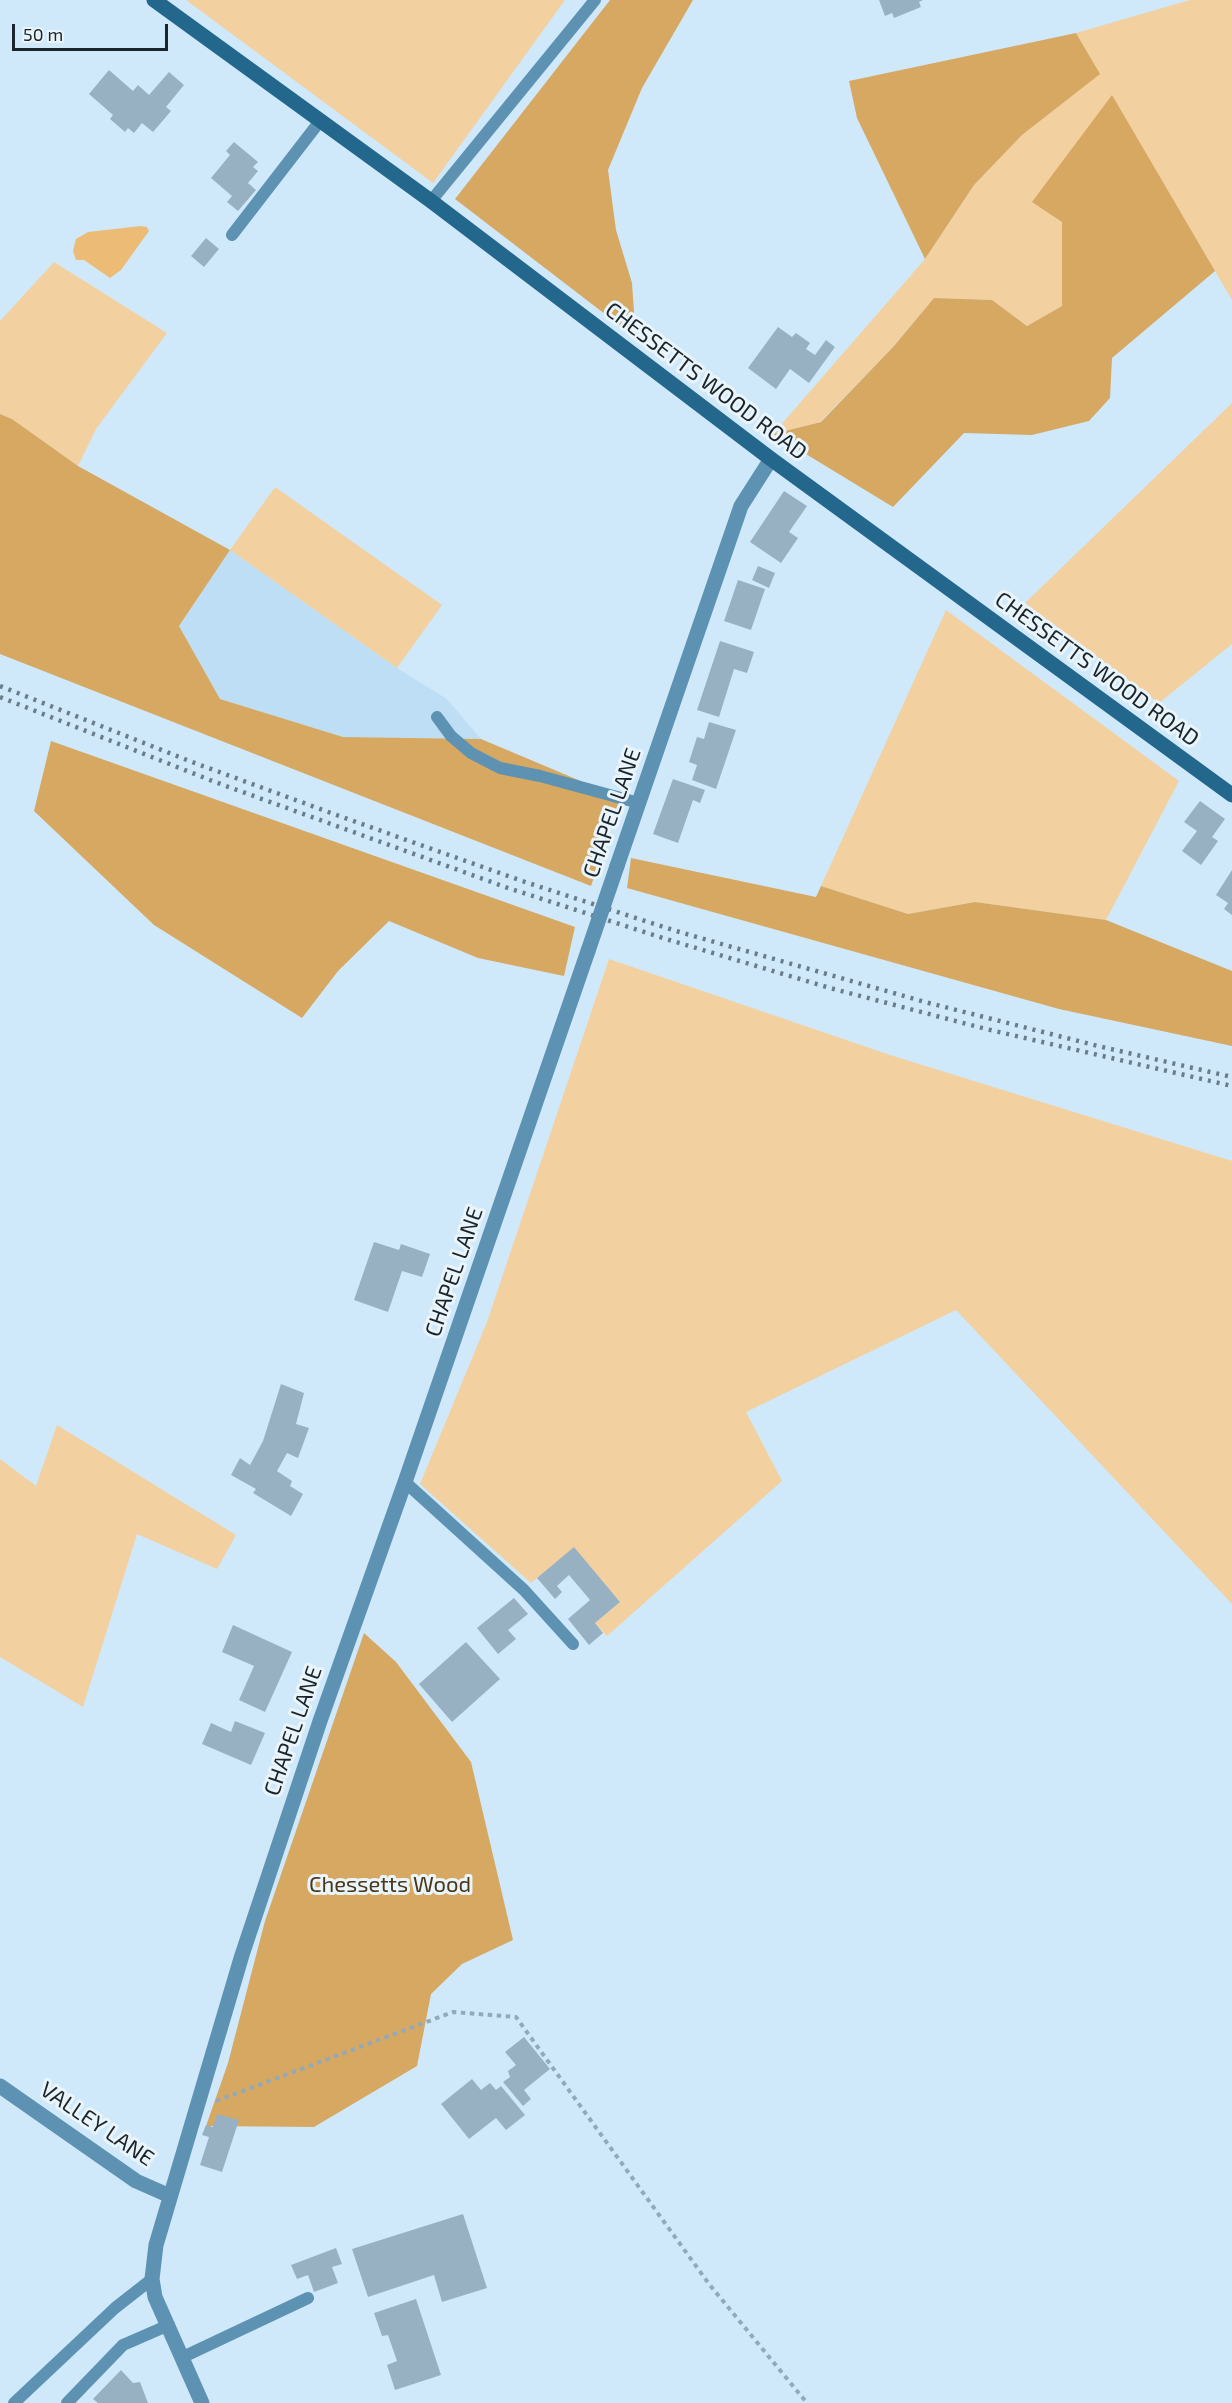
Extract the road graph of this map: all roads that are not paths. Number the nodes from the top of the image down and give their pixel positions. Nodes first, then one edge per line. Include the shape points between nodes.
1 (154, 0) edge
2 (595, 0) edge
3 (320, 121) junction
4 (431, 201) junction
5 (232, 235) dead end
6 (771, 459) junction
7 (437, 717) dead end
8 (1232, 795) edge
9 (639, 802) junction
10 (405, 1482) junction
11 (573, 1644) dead end
12 (0, 2086) edge
13 (170, 2196) junction
14 (152, 2279) junction
15 (308, 2298) dead end
16 (169, 2325) junction
17 (183, 2357) junction
18 (14, 2403) edge
19 (67, 2403) edge
20 (202, 2403) edge

1 - 3 street, CHESSETTS WOOD ROAD
2 - 4 lane
3 - 4 street, CHESSETTS WOOD ROAD
3 - 5 lane
4 - 6 street, CHESSETTS WOOD ROAD
6 - 8 street, CHESSETTS WOOD ROAD
6 - 9 street, CHAPEL LANE via 741,506
7 - 9 lane via 471,753 500,768
9 - 10 street, CHAPEL LANE, bridge
10 - 11 lane via 524,1590
10 - 13 street, CHAPEL LANE via 242,1955
12 - 13 street, VALLEY LANE via 136,2181
13 - 14 street, CHAPEL LANE via 156,2245
14 - 16 street, CHAPEL LANE via 154,2297
14 - 18 lane
15 - 17 lane
16 - 17 street, CHAPEL LANE
16 - 19 lane via 123,2345
17 - 20 street, CHAPEL LANE

